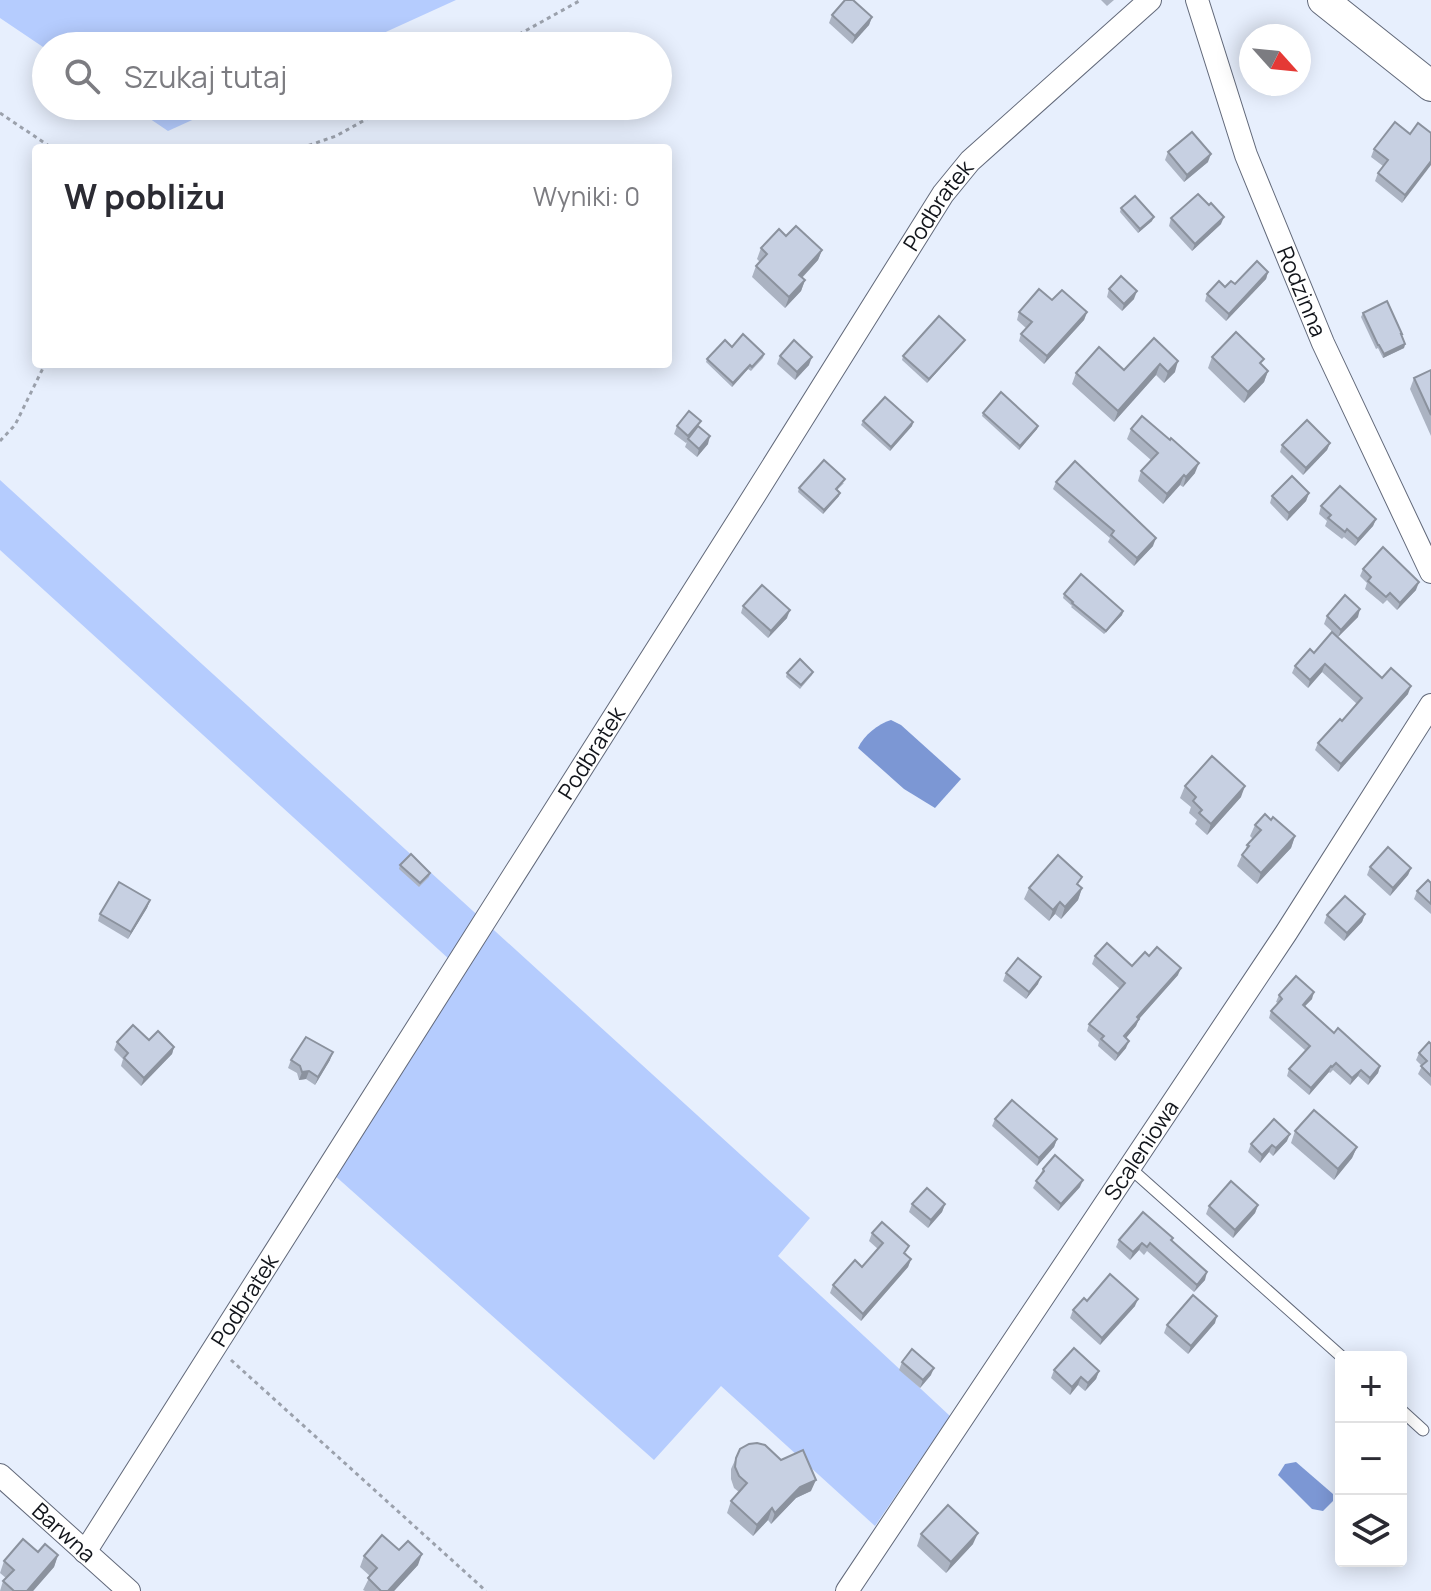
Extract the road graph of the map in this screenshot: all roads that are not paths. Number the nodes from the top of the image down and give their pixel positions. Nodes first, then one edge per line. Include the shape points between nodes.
1 (1150, 0) edge
2 (1197, 0) edge
3 (1323, 0) edge
4 (1431, 86) edge
5 (1431, 572) edge
6 (1431, 705) edge
7 (1130, 1168) junction
8 (1335, 1351) edge
9 (1407, 1415) edge
10 (1423, 1430) dead end
11 (0, 1475) edge
12 (85, 1552) junction
13 (129, 1591) edge
14 (847, 1591) edge

1 - 12 street, Podbratek via 970,161 943,194
2 - 5 street, Rodzinna via 1246,155 1323,343
3 - 4 street
6 - 7 street, Scaleniowa
7 - 8 lane
7 - 14 street, Scaleniowa
9 - 10 lane
11 - 12 street, Barwna
12 - 13 street, Barwna

